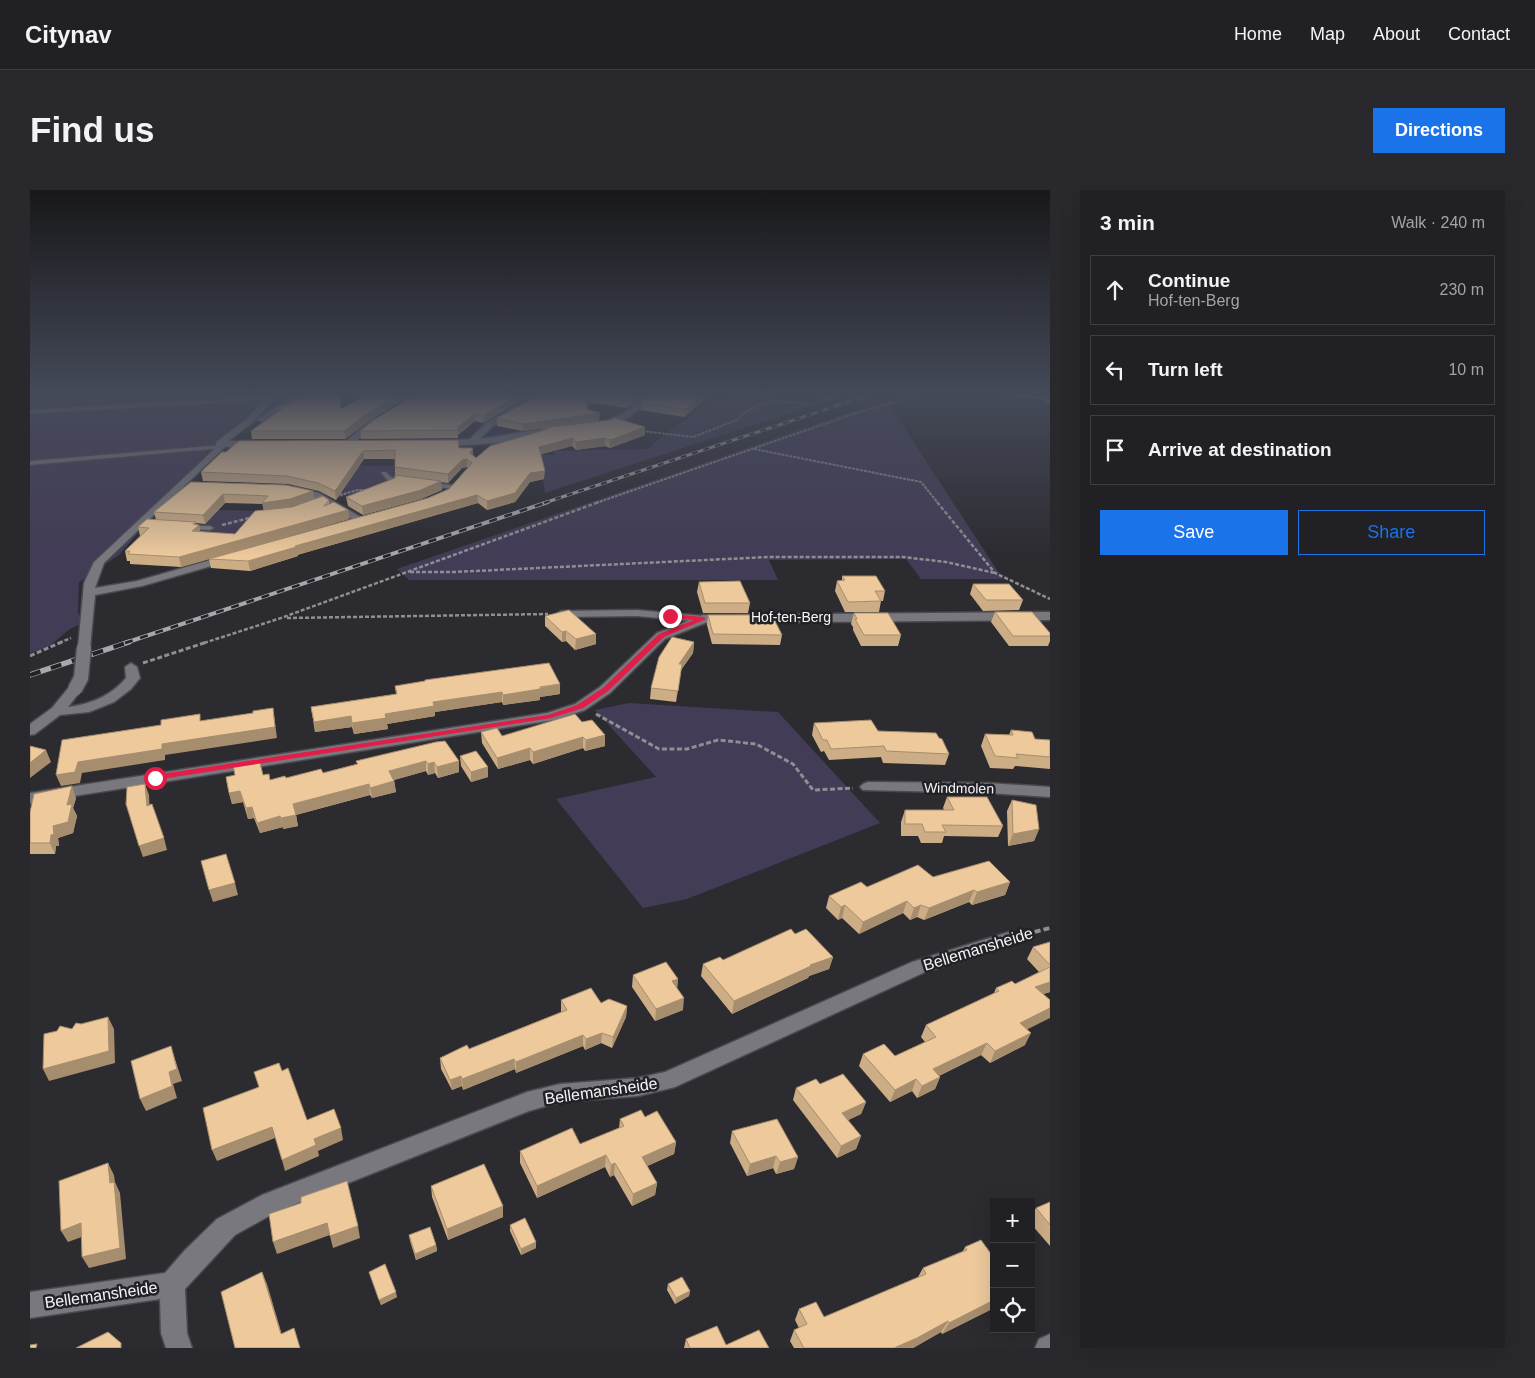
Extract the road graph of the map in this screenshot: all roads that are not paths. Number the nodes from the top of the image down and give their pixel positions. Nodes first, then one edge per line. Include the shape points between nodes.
1 (188, 448) edge
2 (217, 448) edge
3 (489, 448) edge
4 (486, 451) edge
5 (30, 463) edge
6 (384, 473) dead end
7 (461, 477) edge
8 (181, 485) junction
9 (200, 486) edge
10 (452, 487) junction
11 (288, 489) edge
12 (440, 496) edge
13 (342, 525) edge
14 (180, 526) edge
15 (210, 528) road end
16 (239, 555) edge
17 (89, 592) junction
18 (561, 614) edge
19 (1050, 616) edge
20 (703, 619) junction
21 (130, 667) road end
22 (57, 711) junction
23 (30, 731) edge
24 (868, 787) road end
25 (1050, 792) edge
26 (30, 798) edge
27 (1009, 939) road end
28 (172, 1286) junction
29 (30, 1305) edge
30 (179, 1348) edge

1 - 5 lane
2 - 8 street
3 - 4 street
6 - 10 lane via 389,479
7 - 10 street
8 - 9 street
8 - 17 street via 146,524 99,562
10 - 12 street
11 - 13 street via 316,495 322,502 366,518
14 - 15 lane
16 - 17 street via 138,584
17 - 22 street, bridge via 80,678
18 - 20 lane via 636,613
19 - 20 street, Hof-ten-Berg
20 - 26 street, Hof-ten-Berg via 661,636 605,690 580,707 549,717
21 - 22 street via 133,678 126,688 84,710
22 - 23 street
24 - 25 street, Windmolen
27 - 28 street, Bellemansheide via 919,967 668,1081 638,1087 560,1093 526,1102 270,1203 226,1227
28 - 29 street, Bellemansheide
28 - 30 street, Bellemansheide via 174,1333

